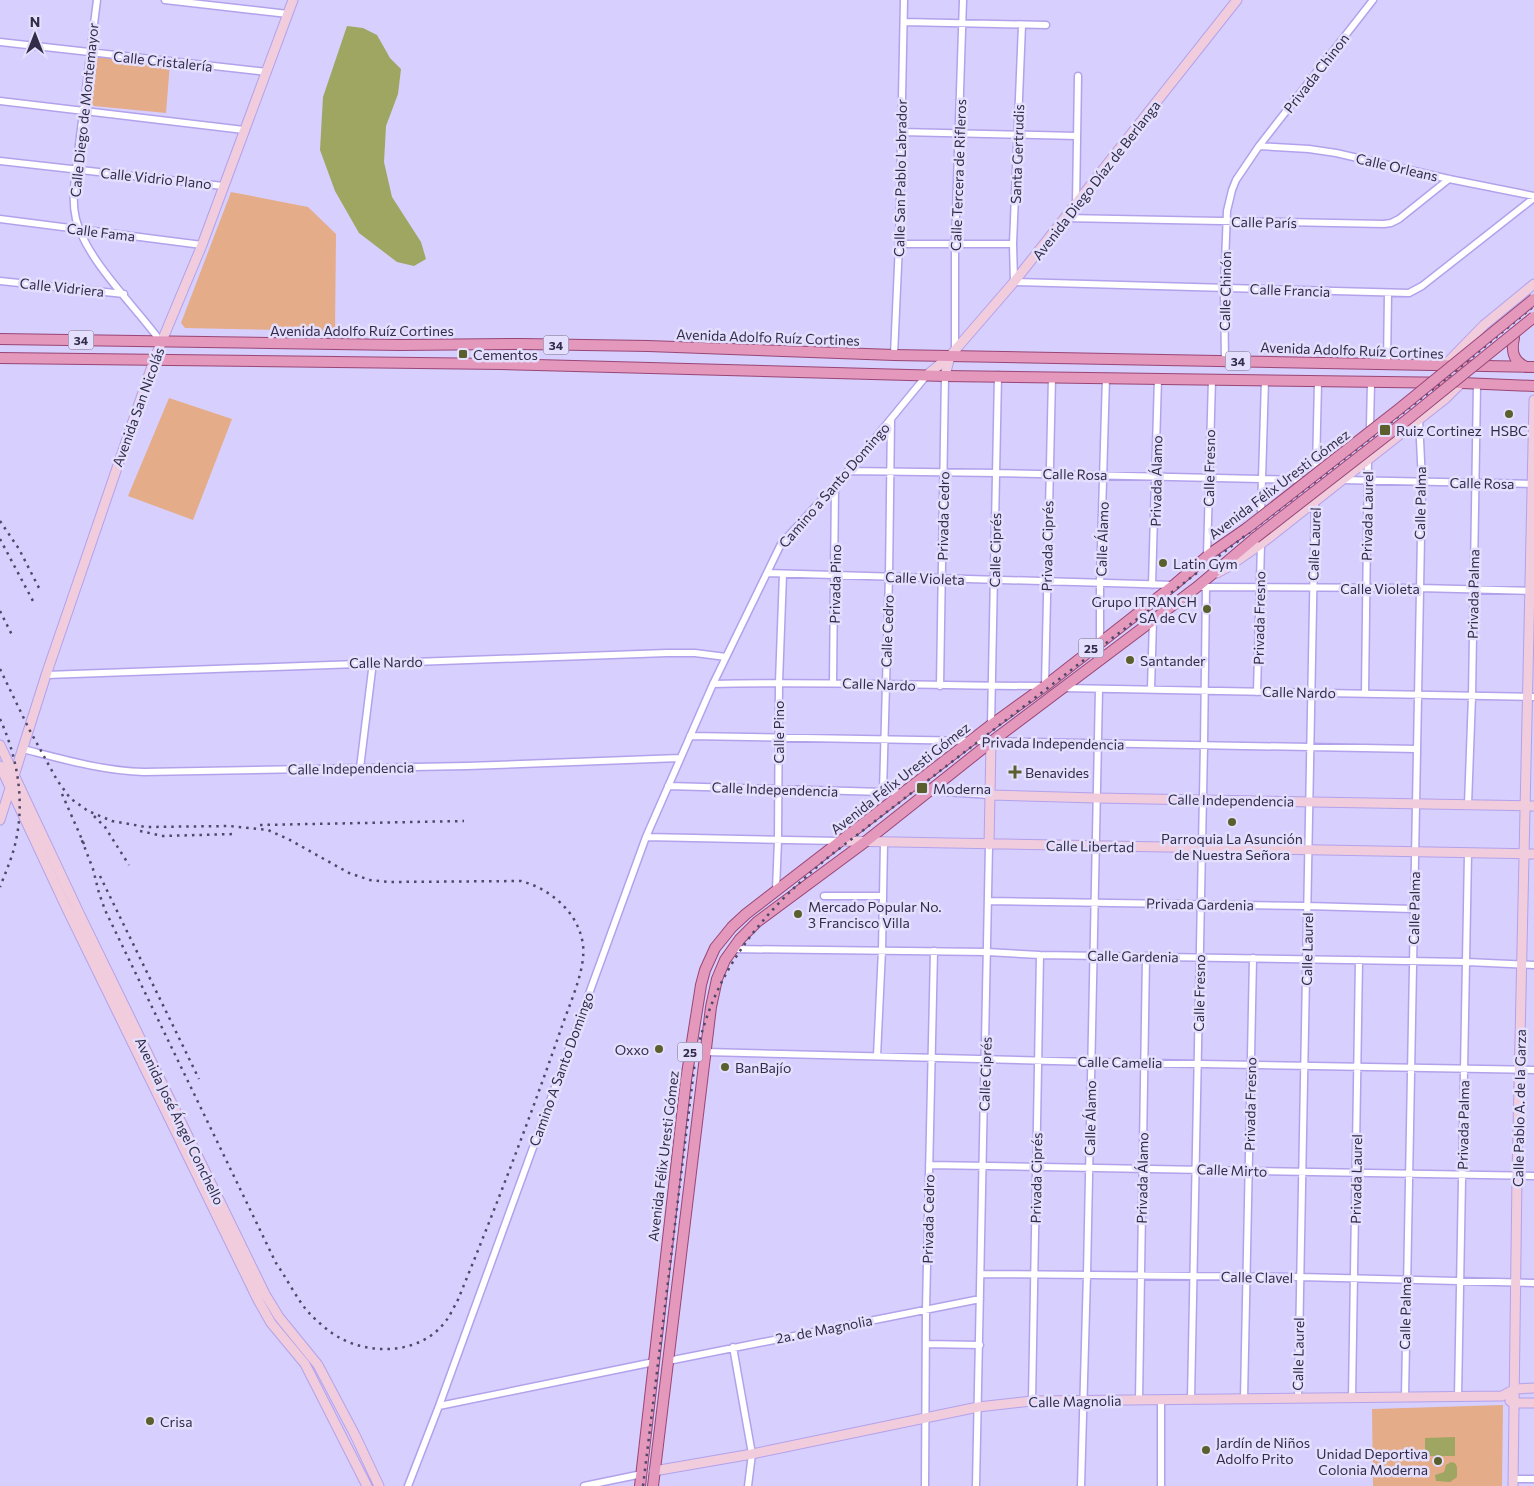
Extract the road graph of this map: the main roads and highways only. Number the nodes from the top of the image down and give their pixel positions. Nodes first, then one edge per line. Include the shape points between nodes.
1 (1534, 299) edge
2 (1534, 317) edge
3 (1514, 338) road end
4 (0, 339) edge
5 (0, 358) edge
6 (1530, 367) edge
7 (1534, 386) edge
8 (640, 1486) edge
9 (653, 1486) edge

1 - 8 main road, Avenida Félix Uresti Gómez / 25, bridge via 1174,585 776,890 732,927 715,948 705,970 684,1090
2 - 9 main road, Avenida Félix Uresti Gómez / 25, bridge via 1201,587 991,742 757,922 732,949 720,970 714,991
3 - 6 main road via 1513,354 1518,362
4 - 6 main road, Avenida Adolfo Ruíz Cortines / 34 via 630,346 894,355 953,353
5 - 7 main road, 34 via 501,364 945,376

